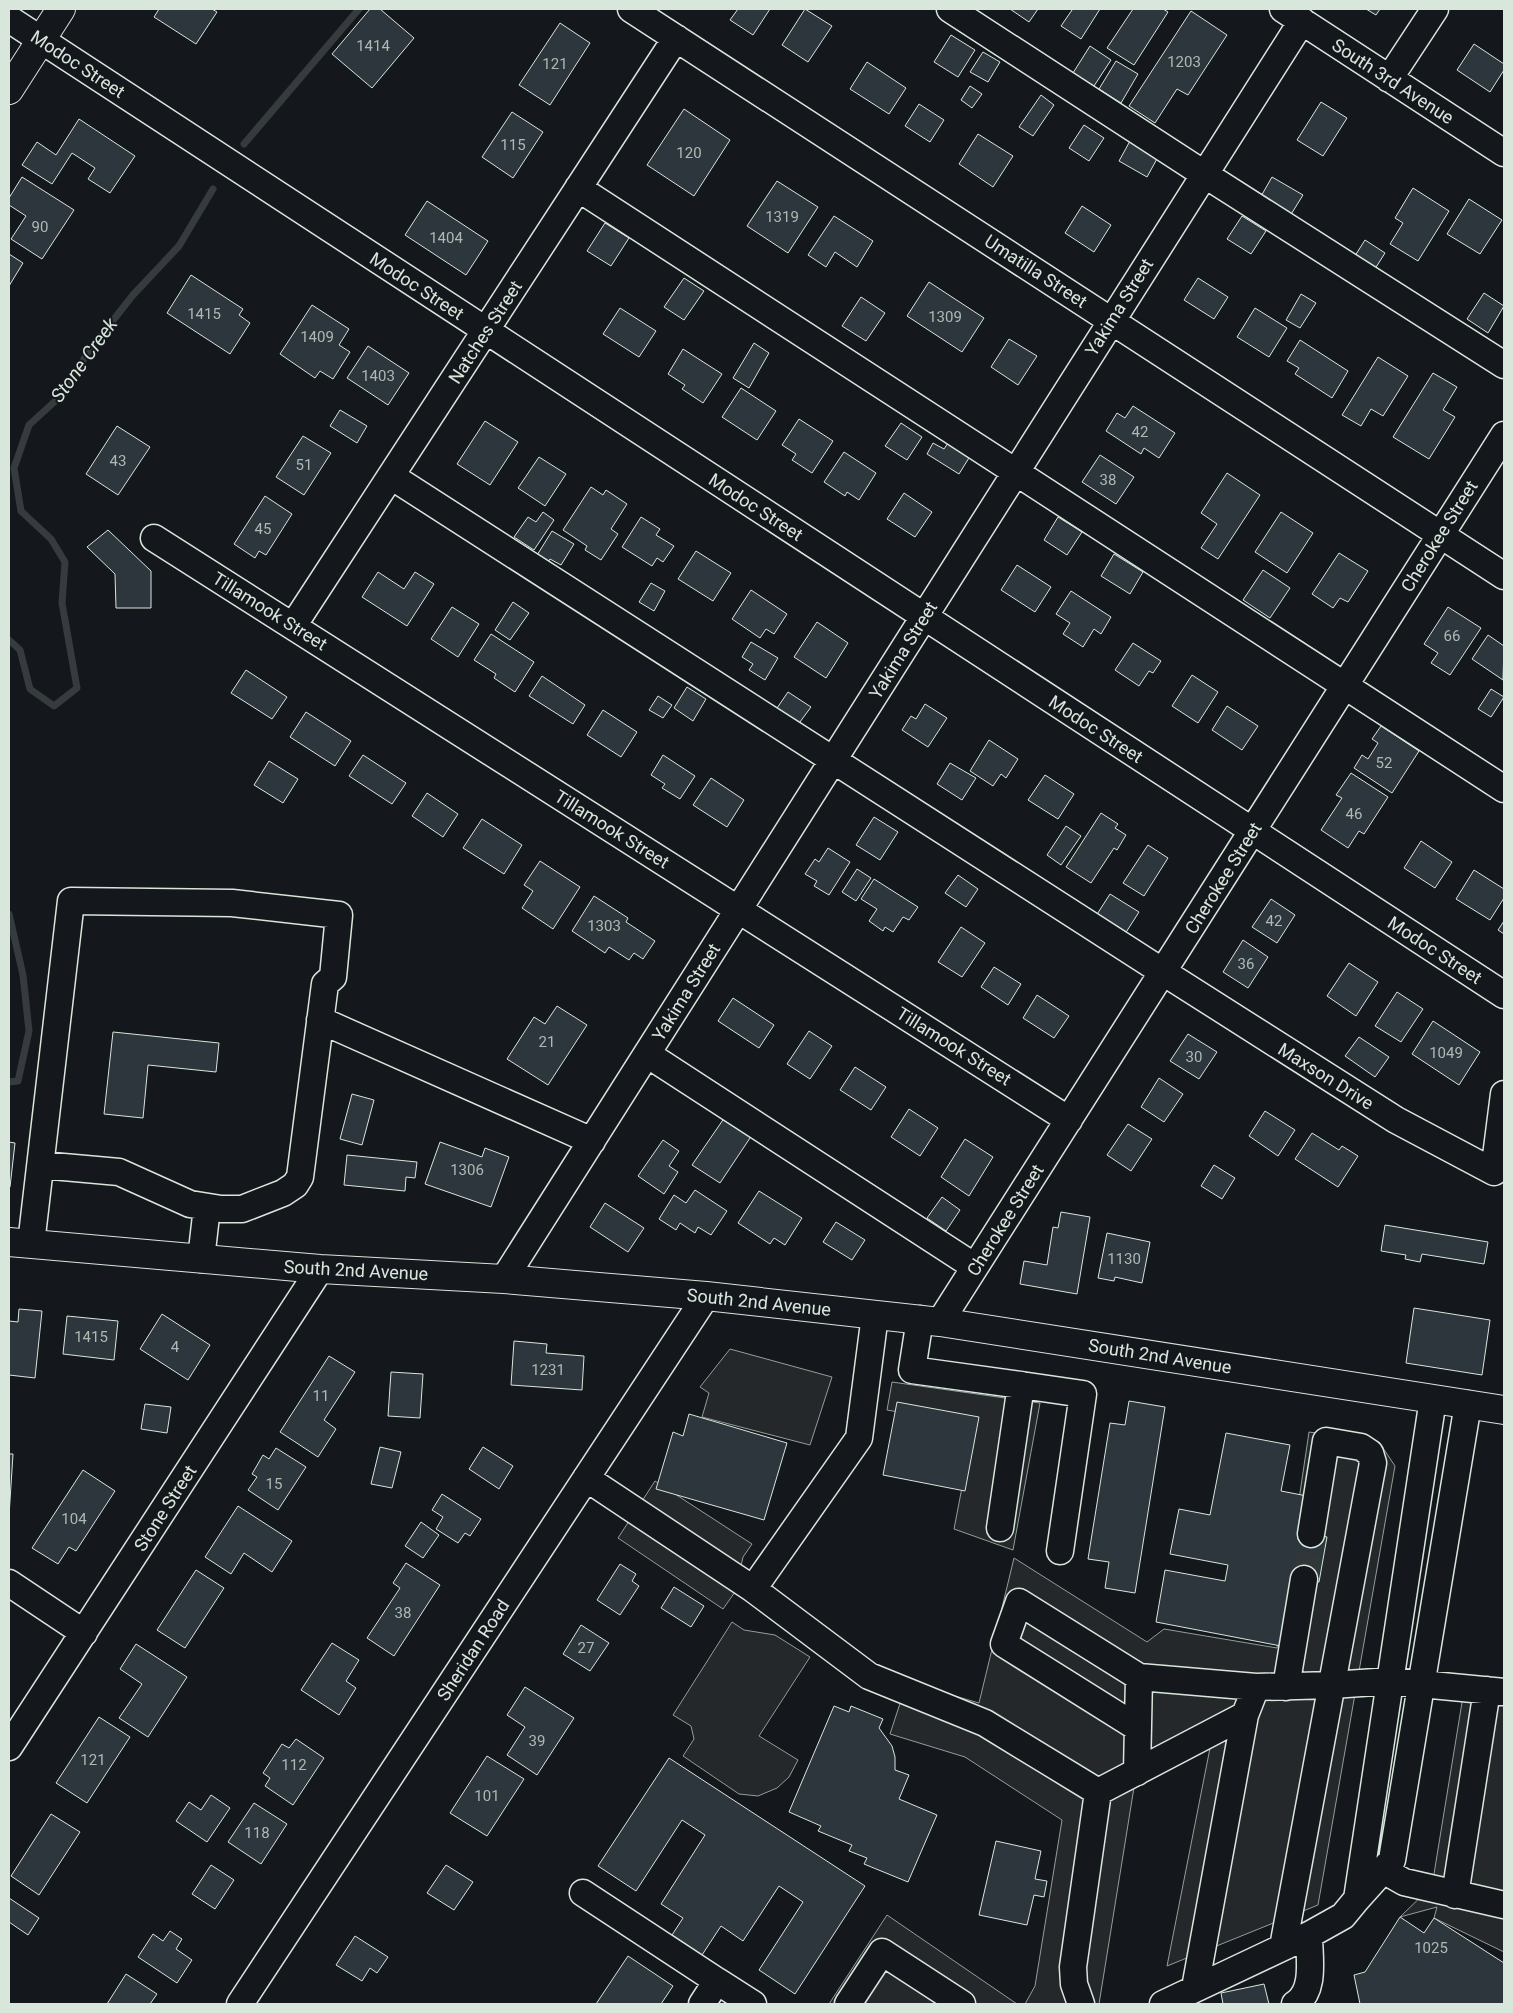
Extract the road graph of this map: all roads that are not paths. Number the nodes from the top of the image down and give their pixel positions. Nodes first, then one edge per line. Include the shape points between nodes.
1 (61, 9) edge
2 (631, 9) edge
3 (950, 9) edge
4 (1435, 9) edge
5 (1292, 15) edge
6 (9, 19) edge
7 (676, 38) junction
8 (41, 40) junction
9 (1390, 78) junction
10 (9, 90) edge
11 (1504, 152) edge
12 (1204, 174) junction
13 (578, 188) junction
14 (1111, 319) junction
15 (486, 331) junction
16 (1504, 365) edge
17 (1504, 435) edge
18 (1016, 472) junction
19 (391, 476) junction
20 (1440, 534) junction
21 (154, 538) dead end
22 (1504, 576) edge
23 (924, 617) junction
24 (293, 626) junction
25 (1345, 685) junction
26 (833, 760) junction
27 (1504, 788) edge
28 (1253, 831) junction
29 (739, 909) junction
30 (1163, 972) junction
31 (1504, 995) edge
32 (320, 1020) junction
33 (647, 1054) junction
34 (1504, 1094) edge
35 (1069, 1120) junction
36 (592, 1141) junction
37 (40, 1164) junction
38 (207, 1207) junction
39 (20, 1243) edge
40 (201, 1259) junction
41 (976, 1267) junction
42 (320, 1269) junction
43 (504, 1278) junction
44 (706, 1296) junction
45 (875, 1315) junction
46 (930, 1320) junction
47 (1020, 1385) junction
48 (1433, 1399) junction
49 (1468, 1404) junction
50 (1504, 1410) edge
51 (586, 1478) junction
52 (1000, 1528) dead end
53 (1311, 1534) tunnel mouth
54 (1060, 1551) dead end
55 (1304, 1579) tunnel mouth
56 (9, 1583) edge
57 (752, 1589) junction
58 (84, 1632) junction
59 (1139, 1677) junction
60 (1390, 1681) junction
61 (1421, 1682) junction
62 (1332, 1685) junction
63 (1256, 1687) junction
64 (1286, 1687) junction
65 (1496, 1691) edge
66 (1245, 1715) junction
67 (1138, 1728) junction
68 (9, 1747) edge
69 (1137, 1772) junction
70 (1098, 1792) junction
71 (1383, 1870) junction
72 (583, 1893) dead end
73 (1455, 1895) junction
74 (1357, 1898) junction
75 (1504, 1905) edge
76 (1309, 1935) junction
77 (1283, 1947) junction
78 (717, 1981) junction
79 (1182, 1998) edge
80 (240, 2004) edge
81 (702, 2004) edge
82 (753, 2004) edge
83 (848, 2004) edge
84 (962, 2004) edge
85 (1081, 2004) edge
86 (1295, 2004) edge

1 - 8 main road
2 - 7 street, Umatilla Street
3 - 12 street
4 - 9 street
5 - 9 street, South 3rd Avenue
5 - 12 street, Yakima Street
6 - 8 street, Modoc Street
7 - 13 street, Natches Street
7 - 14 street, Umatilla Street
8 - 10 main road
8 - 15 street, Modoc Street
9 - 11 street, South 3rd Avenue
12 - 14 street, Yakima Street
12 - 16 street
13 - 15 street, Natches Street
13 - 18 street
14 - 18 street, Yakima Street
14 - 20 street, Umatilla Street
15 - 19 street, Natches Street
15 - 23 street, Modoc Street
17 - 20 street, Cherokee Street
18 - 23 street, Yakima Street
18 - 25 street
19 - 24 street, Natches Street
19 - 26 street, Maxson Drive
20 - 22 street, Umatilla Street
20 - 25 street, Cherokee Street
21 - 24 street, Tillamook Street
23 - 26 street, Yakima Street
23 - 28 street, Modoc Street
24 - 29 street, Tillamook Street
25 - 27 street
25 - 28 street, Cherokee Street
26 - 29 street, Yakima Street
26 - 30 street, Maxson Drive
28 - 30 street, Cherokee Street
28 - 31 street, Modoc Street
29 - 33 street, Yakima Street
29 - 35 street, Tillamook Street
30 - 34 street, Maxson Drive via 1396,1120 1494,1172
30 - 35 street, Cherokee Street
32 - 36 street
32 - 37 street via 325,984 333,977 339,915 232,903 71,901
32 - 38 street via 300,1177 295,1186 242,1210
33 - 36 street, Yakima Street
33 - 41 street
35 - 41 street, Cherokee Street
36 - 43 street, Yakima Street
37 - 38 street via 119,1172 190,1204
37 - 39 street
38 - 40 street
39 - 40 main road, South 2nd Avenue
40 - 42 main road, South 2nd Avenue
41 - 46 street, Cherokee Street
42 - 43 main road, South 2nd Avenue
42 - 58 street, Stone Street
43 - 44 main road, South 2nd Avenue
44 - 45 main road, South 2nd Avenue
44 - 51 street, Sheridan Road
45 - 46 main road, South 2nd Avenue
45 - 57 street via 859,1438
46 - 47 street via 912,1370
46 - 48 main road, South 2nd Avenue
47 - 52 street
47 - 54 street via 1082,1394
48 - 49 main road, South 2nd Avenue
48 - 60 street
49 - 50 main road, South 2nd Avenue
49 - 61 street
51 - 57 street
51 - 80 street, Sheridan Road
53 - 62 street via 1326,1442 1361,1447 1370,1453 1373,1463
55 - 64 street
56 - 58 street
57 - 70 street via 869,1676 985,1723
58 - 68 street, Stone Street
59 - 63 street
59 - 67 street
59 - 67 street via 1019,1602 1004,1644
60 - 61 street
60 - 62 street
60 - 74 street
61 - 65 street
61 - 71 street via 1392,1860
62 - 64 street
62 - 77 street
63 - 64 street
63 - 66 street
65 - 73 street
66 - 69 street
66 - 79 street
67 - 69 street
69 - 70 street
70 - 85 street via 1073,1967 1074,1984
71 - 73 street via 1404,1882
71 - 74 street
72 - 78 street
73 - 75 street
74 - 76 street via 1342,1916
76 - 77 street
76 - 86 street via 1309,1983 1307,1992
77 - 79 street
78 - 81 street
78 - 82 street
83 - 84 street via 882,1952

